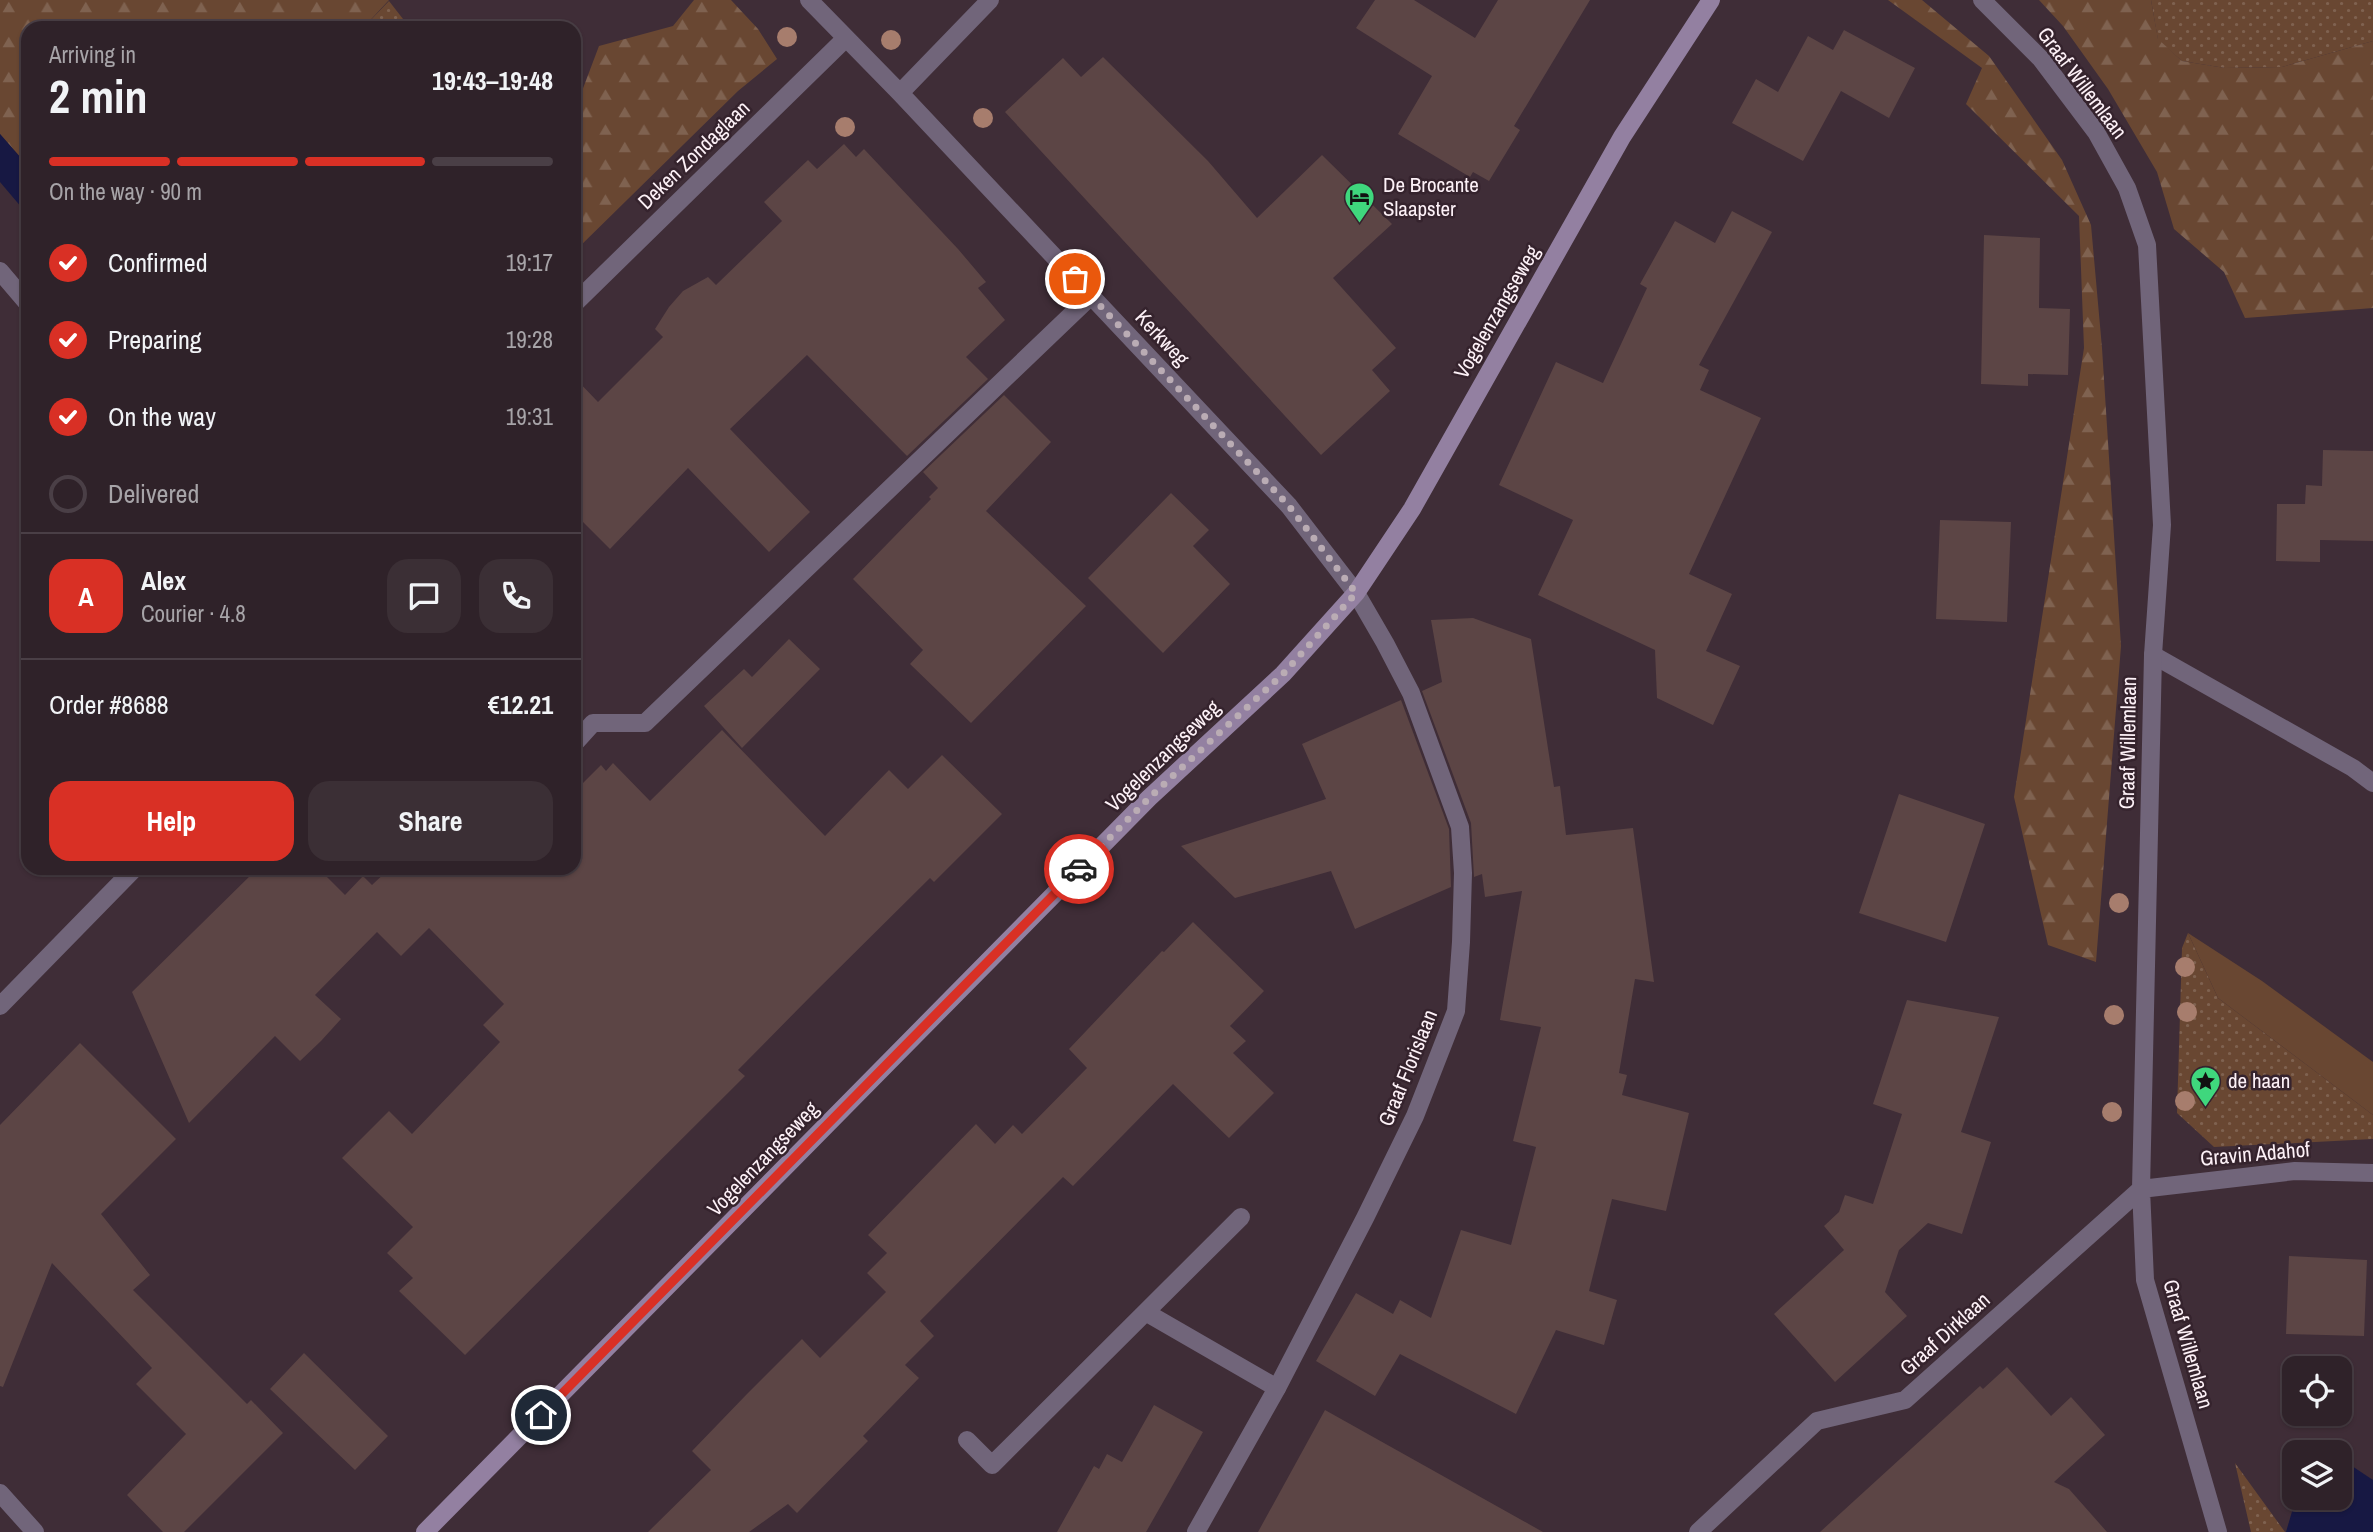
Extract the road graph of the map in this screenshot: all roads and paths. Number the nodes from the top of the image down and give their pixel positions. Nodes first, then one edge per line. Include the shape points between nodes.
1 (809, 0) edge
2 (990, 0) edge
3 (1711, 0) edge
4 (1982, 0) edge
5 (846, 38) junction
6 (900, 93) junction
7 (0, 271) edge
8 (21, 295) edge
9 (1091, 296) junction
10 (581, 297) edge
11 (1356, 593) junction
12 (2153, 655) junction
13 (581, 736) edge
14 (2373, 783) edge
15 (128, 875) edge
16 (0, 1006) edge
17 (2373, 1173) edge
18 (2141, 1189) junction
19 (1241, 1217) dead end
20 (1147, 1313) junction
21 (1277, 1388) junction
22 (967, 1440) dead end
23 (0, 1493) edge
24 (35, 1532) edge
25 (425, 1532) edge
26 (1196, 1532) edge
27 (1698, 1532) edge
28 (2218, 1532) edge

1 - 5 street, Kerkweg
2 - 6 street
3 - 11 main road, Vogelenzangseweg via 1622,137 1412,509
4 - 12 street, Graaf Willemlaan via 2041,59 2096,131 2127,188 2147,245 2162,525
5 - 6 street, Kerkweg
5 - 10 street, Deken Zondaglaan
6 - 9 street, Kerkweg
7 - 8 street
9 - 11 street, Kerkweg via 1289,506
9 - 13 street via 645,723 593,723
11 - 21 street, Graaf Florislaan via 1411,694 1460,827 1463,873 1456,1011 1416,1116
11 - 25 main road, Vogelenzangseweg via 1283,674 1139,808
12 - 14 street
12 - 18 street, Graaf Willemlaan
15 - 16 street
17 - 18 street, Gravin Adahof via 2295,1171
18 - 27 street, Graaf Dirklaan via 1905,1400 1816,1421
18 - 28 street, Graaf Willemlaan via 2145,1280
19 - 20 street
20 - 21 street
20 - 22 street via 992,1465
21 - 26 street, Graaf Florislaan
23 - 24 street

